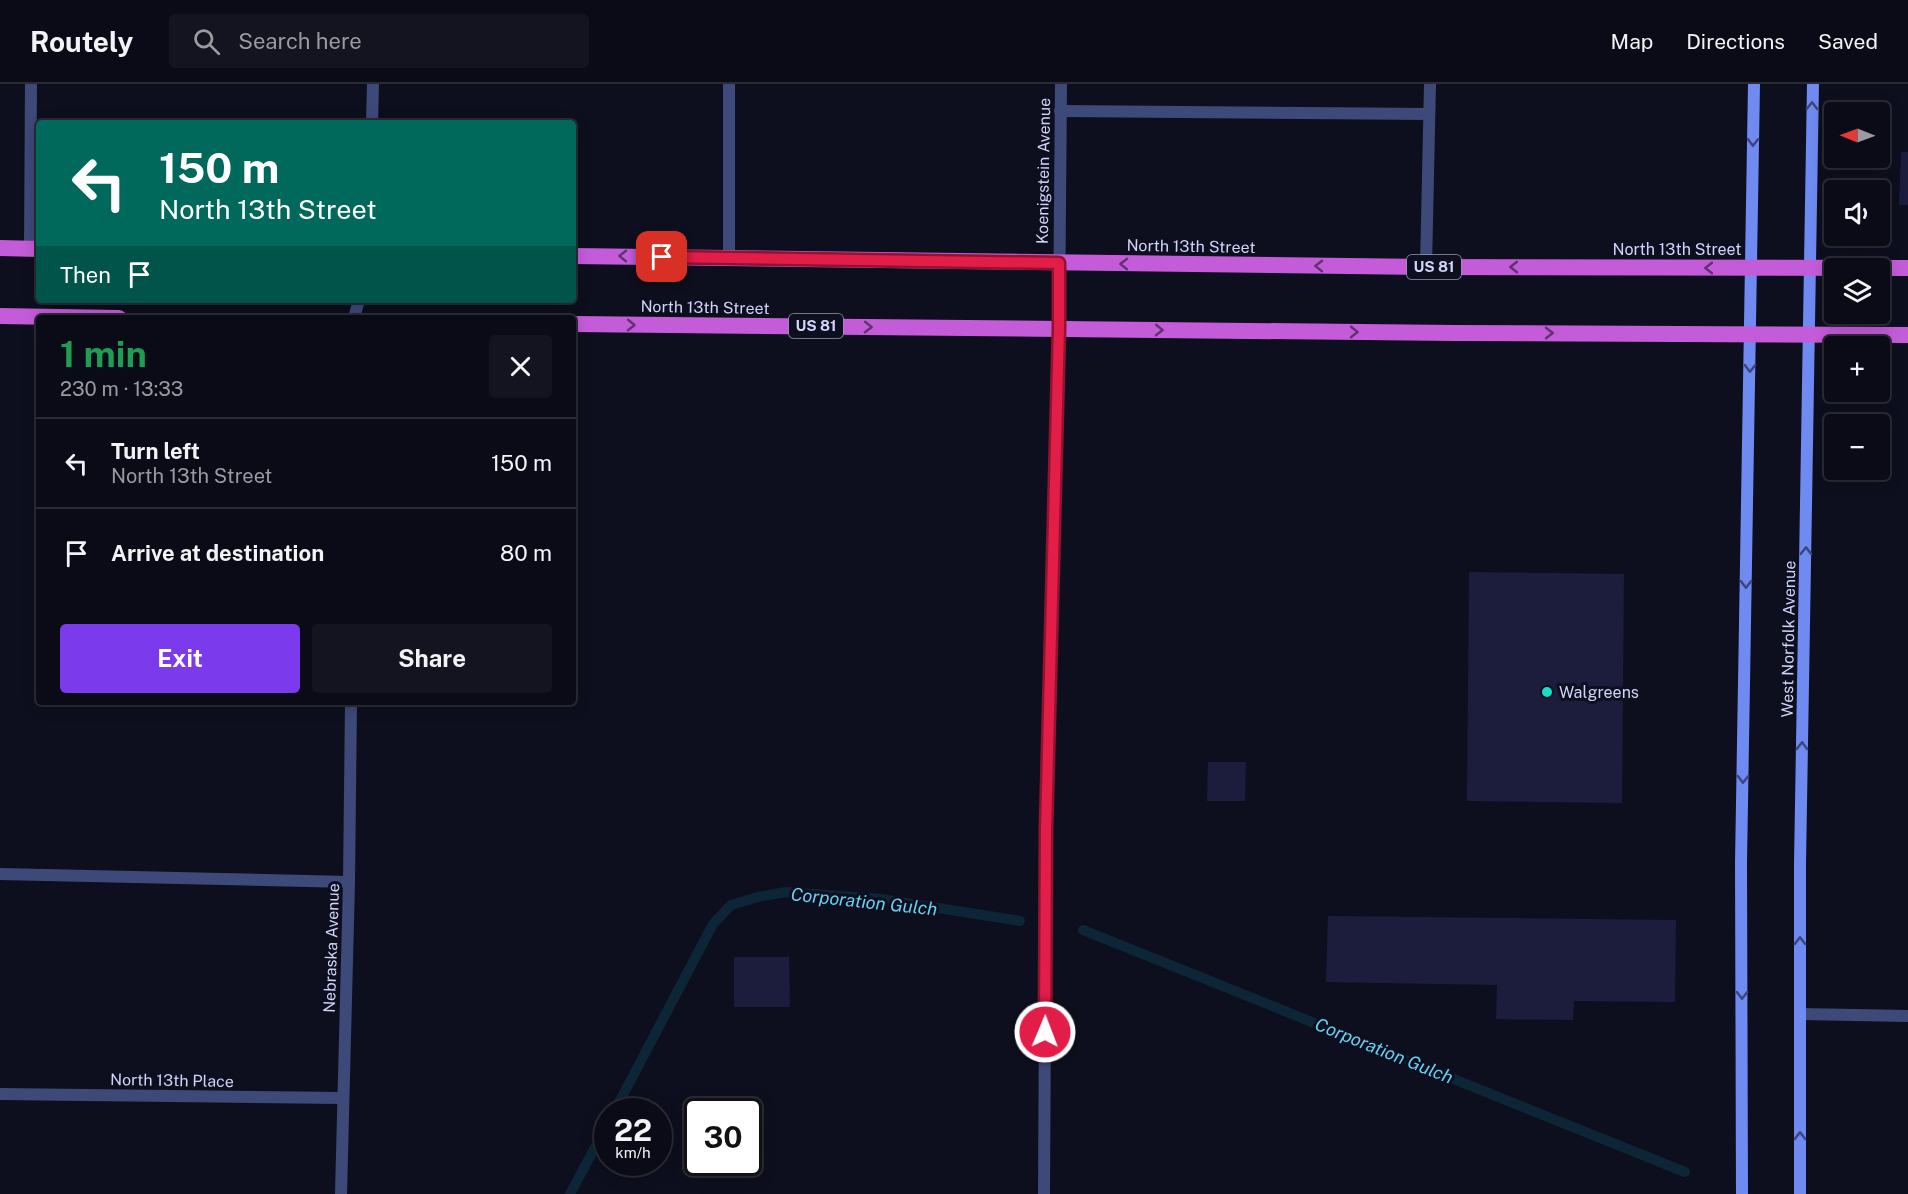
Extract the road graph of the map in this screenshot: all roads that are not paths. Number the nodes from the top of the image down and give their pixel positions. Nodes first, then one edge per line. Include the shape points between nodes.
1 (31, 84) edge
2 (373, 84) edge
3 (729, 84) edge
4 (1061, 84) edge
5 (1430, 84) edge
6 (1754, 84) edge
7 (1813, 84) edge
8 (1060, 111) junction
9 (1430, 114) junction
10 (372, 120) edge
11 (0, 248) edge
12 (35, 249) edge
13 (576, 256) edge
14 (729, 258) junction
15 (1059, 263) junction
16 (1426, 267) junction
17 (1752, 268) junction
18 (1809, 268) junction
19 (1908, 268) edge
20 (0, 316) edge
21 (36, 317) edge
22 (576, 324) edge
23 (1059, 328) junction
24 (1751, 333) junction
25 (1809, 334) junction
26 (1908, 335) edge
27 (351, 705) edge
28 (0, 874) edge
29 (349, 882) junction
30 (1800, 1014) junction
31 (1908, 1016) edge
32 (0, 1094) edge
33 (343, 1098) junction
34 (340, 1194) edge
35 (1044, 1194) edge
36 (1742, 1194) edge
37 (1800, 1194) edge

1 - 12 street
2 - 10 street
3 - 14 street
4 - 8 street, Koenigstein Avenue
5 - 9 street
6 -> 17 main road
18 -> 7 main road, West Norfolk Avenue
8 - 9 street
8 - 15 street, Koenigstein Avenue
9 - 16 street
11 - 12 highway
14 -> 13 highway, North 13th Street / US 81
14 - 15 highway, North 13th Street / US 81
16 -> 15 highway, North 13th Street / US 81
15 - 23 street, Koenigstein Avenue
17 -> 16 highway, North 13th Street / US 81
17 - 18 highway, North 13th Street / US 81
17 - 24 main road
18 - 19 highway, US 81
18 - 25 main road, West Norfolk Avenue
20 - 21 highway
22 -> 23 highway, North 13th Street / US 81
23 -> 24 highway, North 13th Street / US 81
23 - 35 street, Koenigstein Avenue via 1046,830
24 - 25 highway, North 13th Street / US 81
24 -> 36 main road via 1742,863
25 - 26 highway, US 81
30 -> 25 main road, West Norfolk Avenue
27 - 29 street, Nebraska Avenue
28 - 29 street
29 - 33 street, Nebraska Avenue
30 - 31 street
37 -> 30 main road, West Norfolk Avenue
32 - 33 street, North 13th Place
33 - 34 street, Nebraska Avenue

